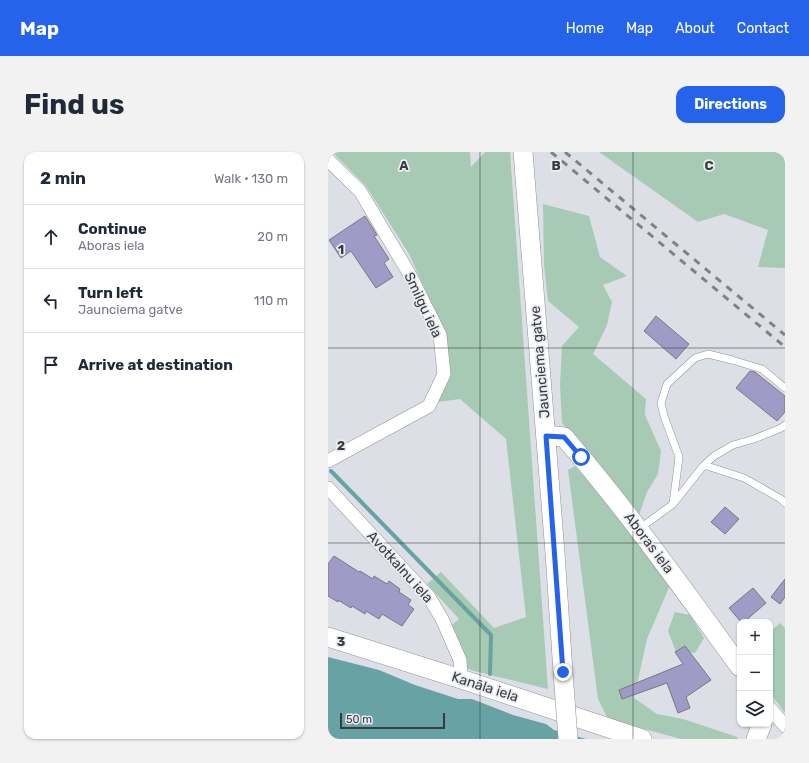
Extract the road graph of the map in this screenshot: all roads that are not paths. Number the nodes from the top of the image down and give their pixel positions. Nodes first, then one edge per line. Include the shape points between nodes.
1 (523, 152) edge
2 (328, 160) edge
3 (785, 388) edge
4 (785, 425) edge
5 (546, 436) junction
6 (328, 461) edge
7 (704, 465) junction
8 (328, 488) edge
9 (785, 503) edge
10 (672, 504) junction
11 (639, 529) junction
12 (328, 637) edge
13 (737, 663) edge
14 (461, 679) junction
15 (773, 712) edge
16 (785, 726) edge
17 (761, 727) edge
18 (568, 739) edge
19 (642, 739) edge
20 (756, 739) edge

1 - 5 street, Jaunciema gatve
2 - 6 street, Smilgu iela via 360,190 410,275 440,335 444,374 429,406
3 - 10 lane via 762,369 708,354 695,358 667,384 661,403 679,457
4 - 7 lane via 732,445
5 - 11 street, Aboras iela via 564,437
5 - 18 street, Jaunciema gatve, bridge
7 - 9 lane via 744,478
7 - 10 lane
8 - 14 street, Avotkalnu iela via 429,597 460,660
10 - 11 lane
11 - 13 street, Aboras iela
12 - 14 street, Kanāla iela
14 - 19 street, Kanāla iela
15 - 16 street
17 - 20 street

